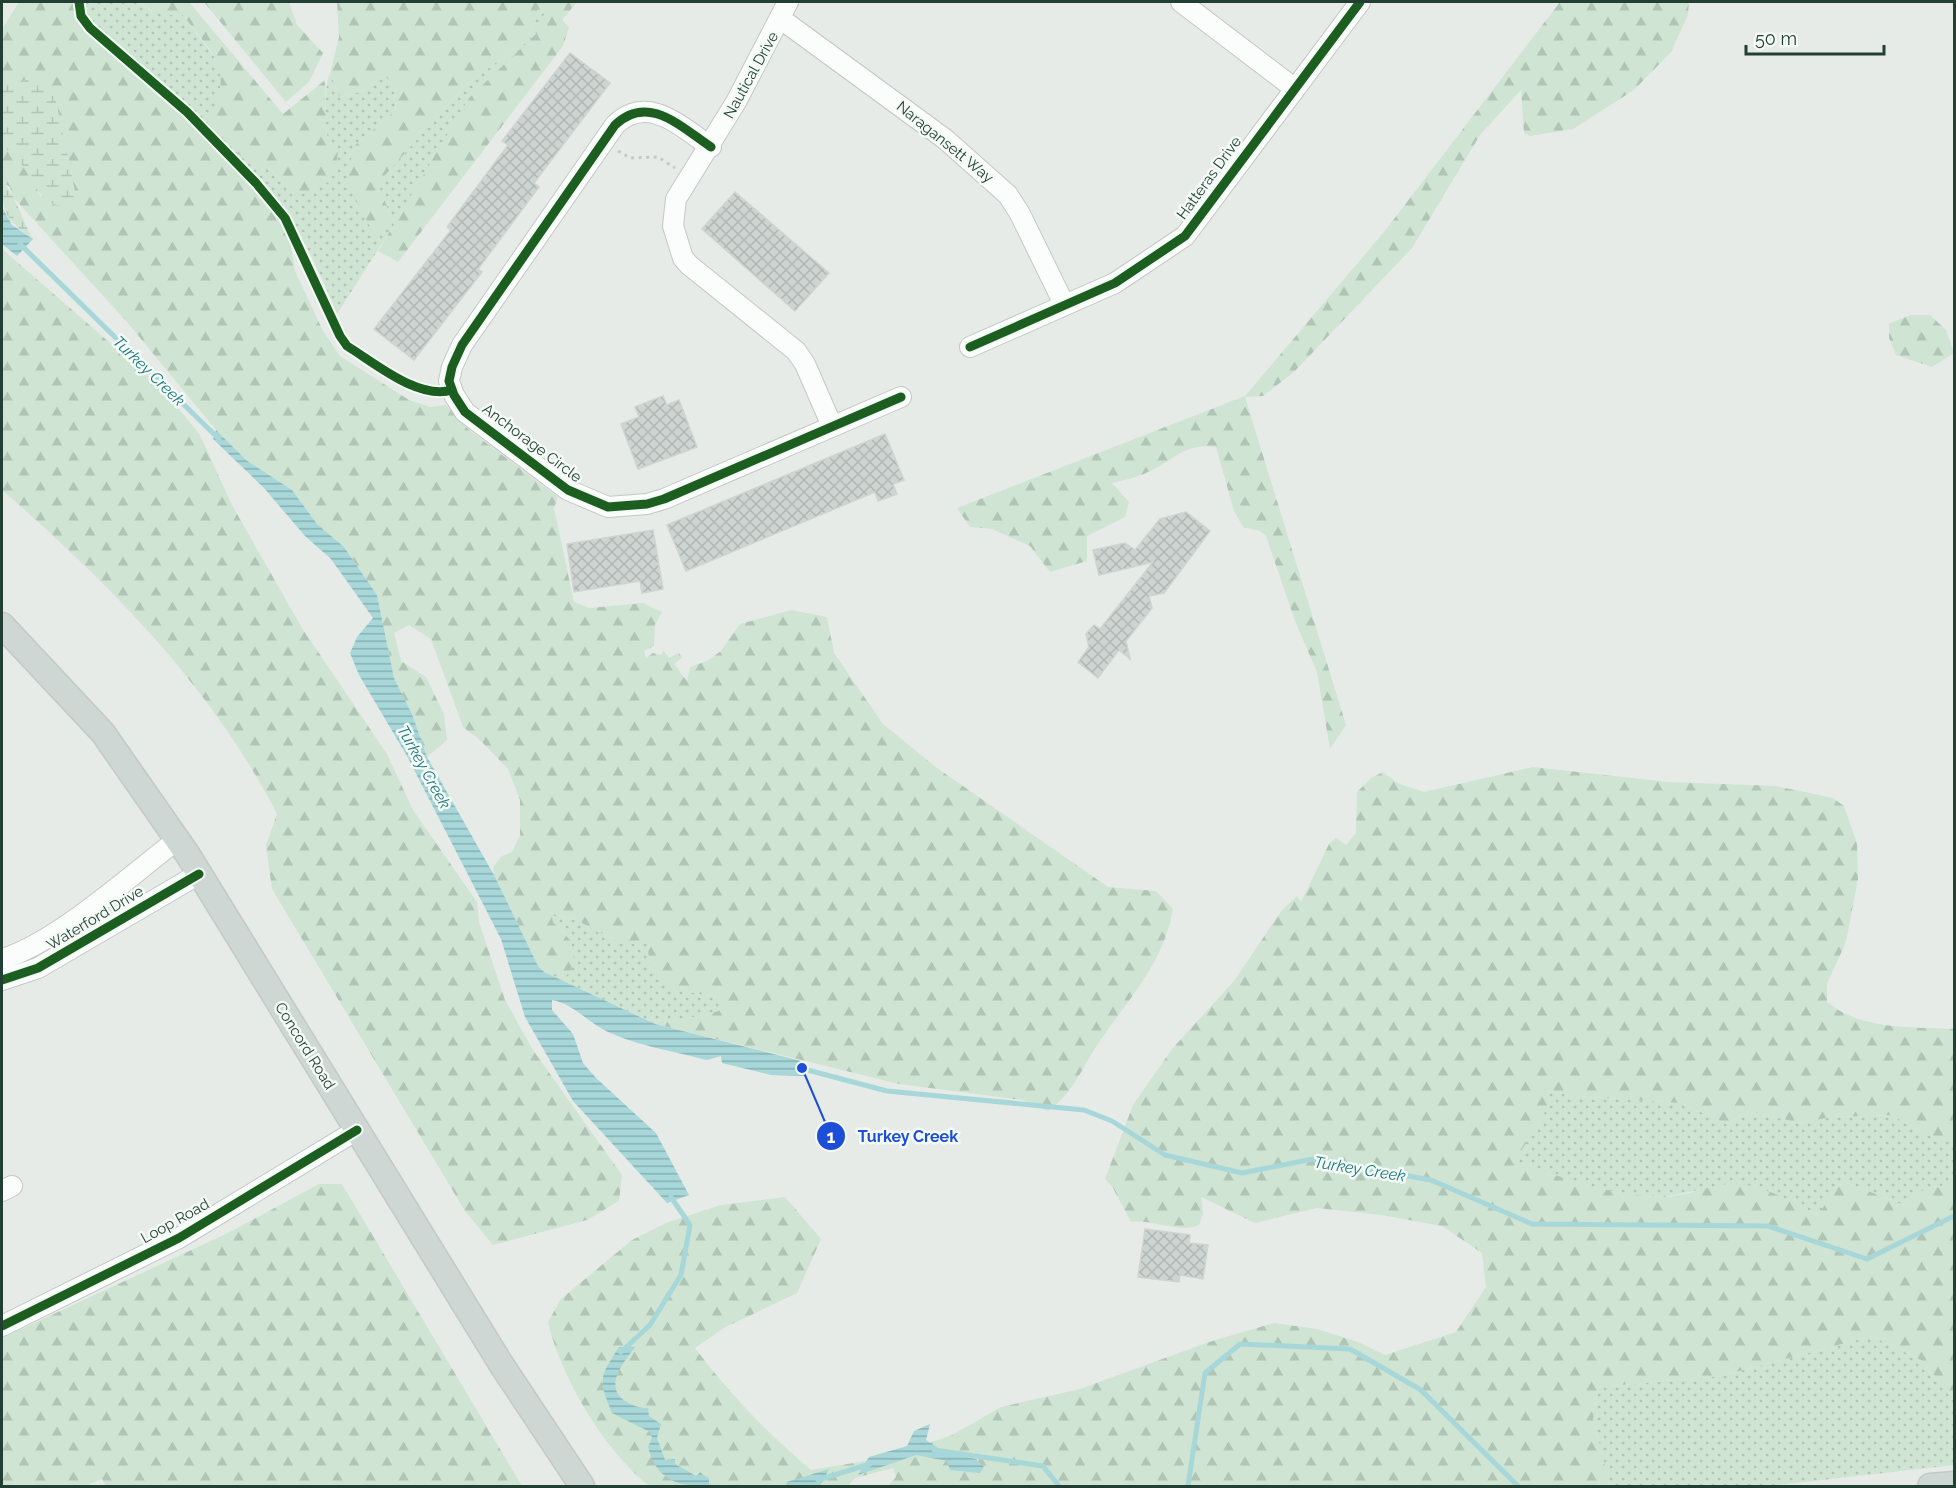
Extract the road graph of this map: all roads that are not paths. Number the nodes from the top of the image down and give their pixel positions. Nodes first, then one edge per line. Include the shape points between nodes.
1 (1181, 2) edge
2 (1360, 2) edge
3 (784, 10) edge
4 (1294, 88) junction
5 (711, 147) junction
6 (1064, 304) junction
7 (970, 346) dead end
8 (901, 397) dead end
9 (832, 426) junction
10 (2, 625) edge
11 (177, 840) junction
12 (199, 874) junction
13 (73, 919) junction
14 (86, 940) junction
15 (30, 946) junction
16 (2, 959) edge
17 (38, 968) junction
18 (2, 980) edge
19 (357, 1130) junction
20 (2, 1326) edge
21 (1954, 1484) edge
22 (582, 1486) edge
23 (1930, 1486) edge

1 - 4 street
2 - 4 street, Hatteras Drive
3 - 5 street, Nautical Drive
3 - 6 street, Naragansett Way via 945,139 1008,195
4 - 6 street, Hatteras Drive via 1185,236 1115,283
5 - 9 street via 676,199 674,234 683,258 796,351
5 - 9 street, Anchorage Circle via 655,112 641,110 622,118 462,345 452,367 452,390 459,404 478,422 568,490 608,507 664,499
6 - 7 street, Hatteras Drive
8 - 9 street, Anchorage Circle
10 - 11 main road, Concord Road via 103,733
11 - 12 main road, Concord Road
11 - 13 street, Waterford Drive
12 - 14 street, Waterford Drive
12 - 19 main road, Concord Road
13 - 14 street
13 - 15 street, Waterford Drive
14 - 17 street, Waterford Drive
15 - 16 street, Waterford Drive
15 - 17 street
17 - 18 street, Waterford Drive
19 - 20 street, Loop Road via 179,1238
19 - 22 main road, Concord Road
21 - 23 main road

